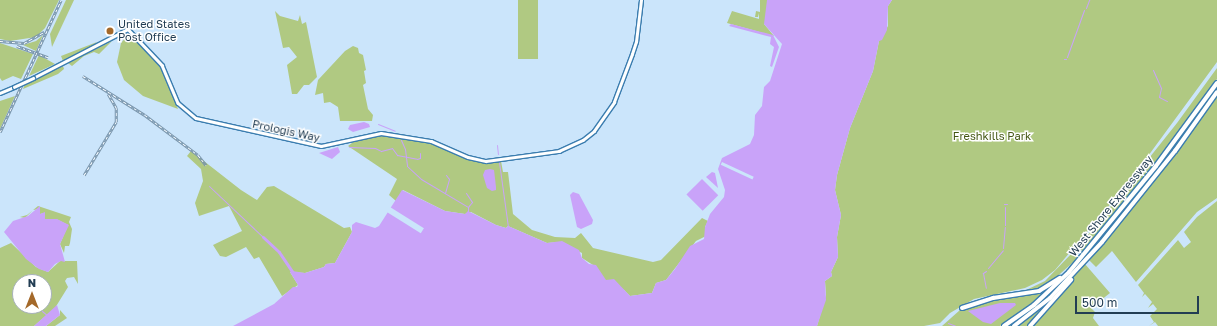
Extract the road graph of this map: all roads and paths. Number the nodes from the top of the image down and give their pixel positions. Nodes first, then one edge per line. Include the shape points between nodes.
1 (641, 0) edge
2 (1217, 83) edge
3 (1217, 92) edge
4 (0, 93) edge
5 (1102, 242) junction
6 (1085, 252) junction
7 (962, 308) dead end
8 (1004, 326) edge
9 (1014, 326) edge
10 (1030, 326) edge

1 - 4 main road, Prologis Way, bridge via 636,42 619,91 607,116 594,131 568,148 554,152 483,161 468,158 431,141 382,133 321,146 192,116 178,102 159,61 128,30
2 - 6 highway, West Shore Expressway via 1156,166
3 - 5 highway, West Shore Expressway via 1175,151
5 - 9 highway, West Shore Expressway via 1054,294
5 - 10 highway
6 - 7 highway via 1045,289 984,300
6 - 8 highway, West Shore Expressway via 1046,294

